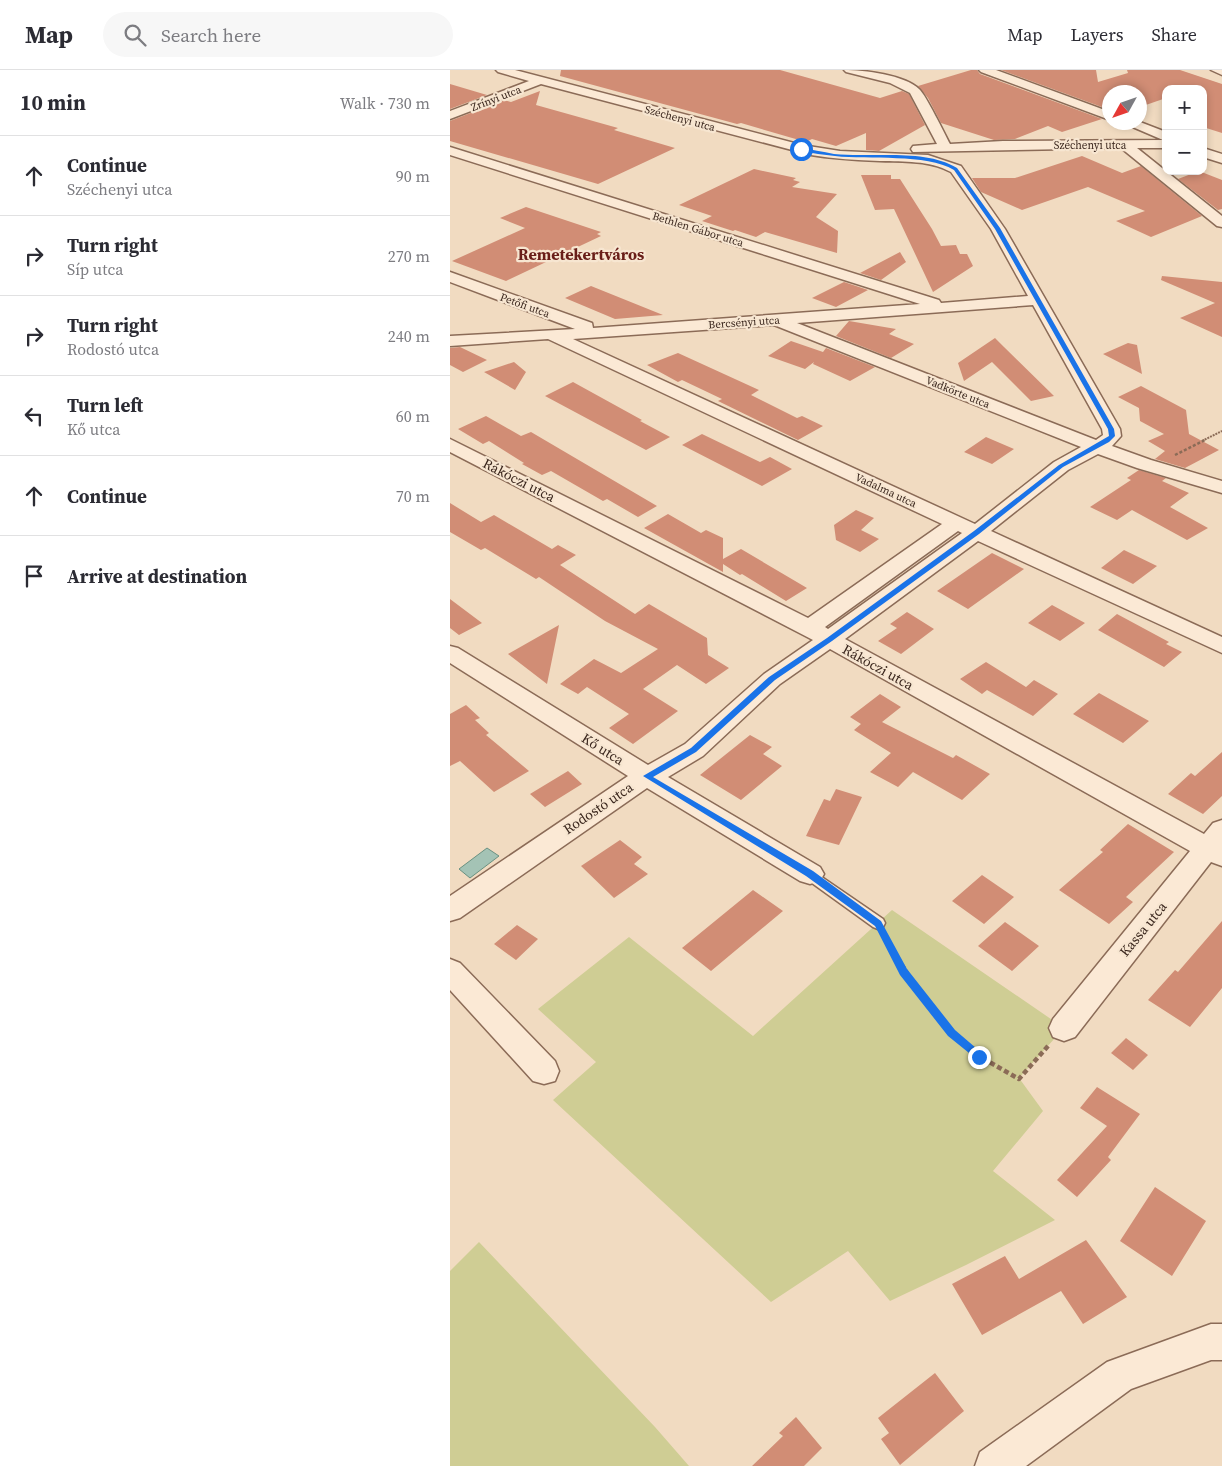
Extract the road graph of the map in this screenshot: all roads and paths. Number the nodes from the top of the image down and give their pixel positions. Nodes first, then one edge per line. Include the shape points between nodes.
1 (502, 70) edge
2 (850, 70) edge
3 (985, 70) edge
4 (1217, 70) edge
5 (872, 72) edge
6 (1222, 72) edge
7 (541, 80) junction
8 (1102, 113) edge
9 (450, 115) edge
10 (1147, 130) edge
11 (1162, 135) edge
12 (1162, 144) edge
13 (1126, 145) junction
14 (1207, 147) edge
15 (945, 148) junction
16 (450, 152) edge
17 (893, 154) junction
18 (1222, 159) edge
19 (1222, 223) edge
20 (450, 277) edge
21 (1038, 300) junction
22 (947, 307) junction
23 (773, 319) junction
24 (600, 333) junction
25 (550, 334) junction
26 (450, 341) edge
27 (1222, 431) edge
28 (1101, 444) junction
29 (450, 445) edge
30 (1149, 465) junction
31 (1222, 487) edge
32 (1222, 497) edge
33 (956, 523) junction
34 (976, 533) junction
35 (819, 634) junction
36 (1222, 646) edge
37 (450, 653) edge
38 (647, 776) junction
39 (1217, 845) edge
40 (810, 874) joint
41 (450, 910) edge
42 (878, 923) joint
43 (450, 971) edge
44 (1064, 1028) joint
45 (544, 1071) dead end
46 (1222, 1342) edge
47 (994, 1466) edge

1 - 7 street, Széchenyi utca
2 - 5 street
3 - 8 street
4 - 6 street
5 - 15 street via 915,91
7 - 9 street, Zrínyi utca
7 - 17 street, Széchenyi utca via 794,148 834,155
10 - 11 street
12 - 13 street, Széchenyi utca
13 - 15 street, Széchenyi utca
13 - 19 street
14 - 18 street
15 - 17 street, Széchenyi utca
16 - 22 street, Bethlen Gábor utca
17 - 21 street, Széchenyi utca via 939,162 956,169 990,216
20 - 24 street, Petőfi utca
21 - 22 street, Bercsényi utca
21 - 28 street via 1111,429 1112,436
22 - 23 street, Bercsényi utca
23 - 24 street, Bercsényi utca
23 - 28 street, Vadkörte utca
24 - 25 street, Bercsényi utca
25 - 26 street, Bercsényi utca
25 - 33 street, Vadalma utca
27 - 30 path
28 - 30 street, Vadkörte utca
28 - 34 street, Rodostó utca via 1061,466
29 - 35 street, Rákóczi utca
30 - 31 street, Vadkörte utca
30 - 32 street, Vadkörte utca
33 - 34 street, Vadalma utca
33 - 35 street, Rodostó utca
34 - 35 street, Rodostó utca
34 - 36 street, Vadalma utca
35 - 38 street, Rodostó utca via 694,750
35 - 39 street, Rákóczi utca
37 - 38 street, Kő utca
38 - 40 street, Kő utca
38 - 41 street, Rodostó utca
39 - 44 street, Kassa utca
40 - 42 lane
42 - 44 path via 904,972 951,1033 979,1057 1019,1078
43 - 45 street
46 - 47 street via 1211,1342 1120,1375

